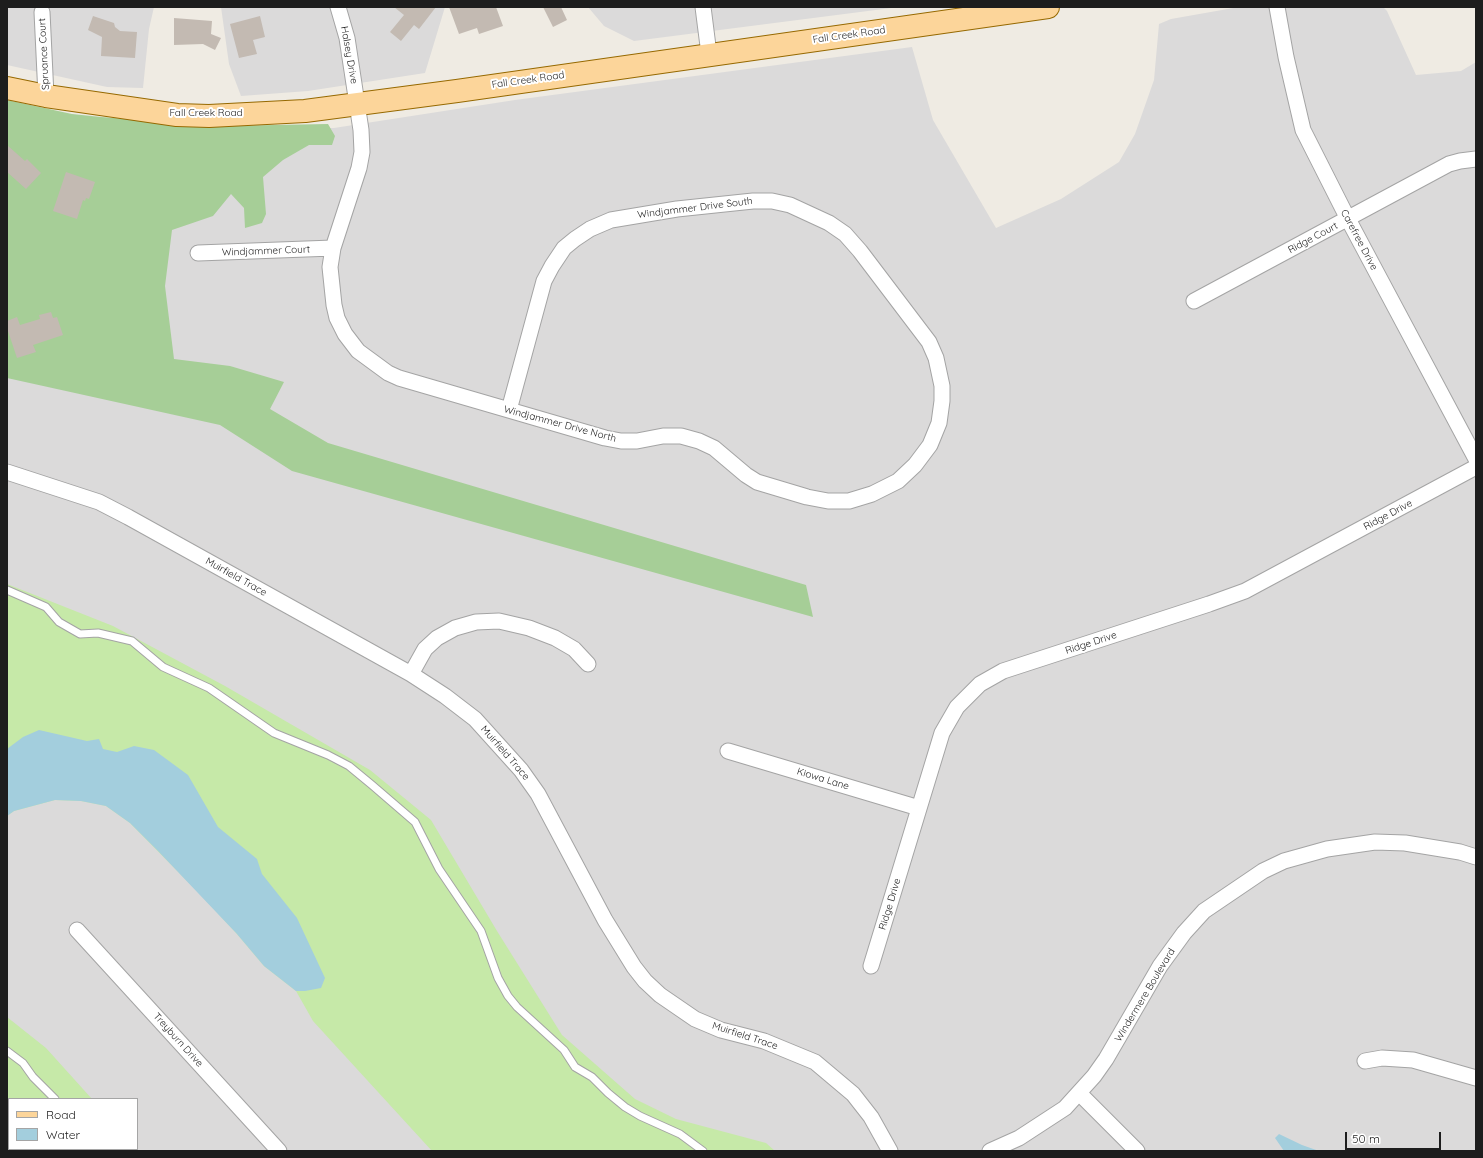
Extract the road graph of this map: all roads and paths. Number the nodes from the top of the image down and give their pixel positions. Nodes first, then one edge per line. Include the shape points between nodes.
1 (338, 7) edge
2 (703, 7) edge
3 (1048, 7) edge
4 (1277, 7) edge
5 (42, 12) dead end
6 (709, 54) junction
7 (7, 88) edge
8 (46, 96) junction
9 (357, 104) junction
10 (1476, 159) edge
11 (1348, 219) junction
12 (333, 248) junction
13 (198, 253) dead end
14 (1194, 300) dead end
15 (936, 358) joint
16 (509, 410) junction
17 (1476, 459) edge
18 (1476, 467) edge
19 (7, 472) edge
20 (7, 590) edge
21 (588, 664) dead end
22 (411, 674) junction
23 (728, 751) dead end
24 (919, 808) junction
25 (1476, 857) edge
26 (77, 930) dead end
27 (871, 966) dead end
28 (7, 1051) edge
29 (1365, 1061) dead end
30 (1476, 1078) edge
31 (1079, 1092) junction
32 (54, 1098) edge
33 (278, 1151) edge
34 (702, 1151) edge
35 (890, 1151) edge
36 (990, 1151) edge
37 (1137, 1151) edge

1 - 9 street, Halsey Drive via 347,38
2 - 6 street
3 - 6 main road, Fall Creek Road
4 - 11 street, Carefree Drive via 1303,130
5 - 8 street, Spruance Court
6 - 9 main road, Fall Creek Road
7 - 8 main road, Fall Creek Road
8 - 9 main road, Fall Creek Road via 177,115 209,116 305,111
9 - 12 street, Windjammer Drive North via 362,152
10 - 11 street, Ridge Court via 1449,164
11 - 14 street, Ridge Court
11 - 17 street, Carefree Drive
12 - 13 street, Windjammer Court
12 - 16 street, Windjammer Drive North via 330,267 337,318 358,351 399,378
15 - 16 street, Windjammer Drive North via 942,386 942,401 939,423 930,445 915,465 898,481 872,494 849,501 807,497 766,485 746,475 714,448 682,436 621,441
15 - 16 street, Windjammer Drive South via 920,328 860,250 830,223 790,205 772,201 678,209 611,220 590,229 564,248 544,281
18 - 24 street, Ridge Drive via 1245,590 1003,671 992,677 968,694 949,719 942,733
19 - 22 street, Muirfield Trace via 99,502
20 - 34 lane via 46,607 59,622 80,634 98,633 132,641 163,667 209,688 274,733 349,766 415,822 439,869 481,931 498,978 517,1007 564,1050 575,1067 592,1077 608,1093 640,1116 680,1134
21 - 22 street via 574,649 529,628 499,621 476,622 456,628 437,638 425,649
22 - 35 street, Muirfield Trace via 475,719 522,770 538,794 605,920 645,981 674,1006 695,1019 721,1030 777,1046 815,1062 853,1094 871,1117
23 - 24 street, Kiowa Lane
24 - 27 street, Ridge Drive
25 - 31 street, Windermere Boulevard via 1405,843 1374,842 1326,848 1284,861 1263,871 1204,911 1184,933 1160,966 1106,1059
26 - 33 street, Treyburn Drive
28 - 32 lane via 23,1063
29 - 30 street via 1382,1058 1413,1060
31 - 36 street, Windermere Boulevard via 1065,1108 1019,1138
31 - 37 street

